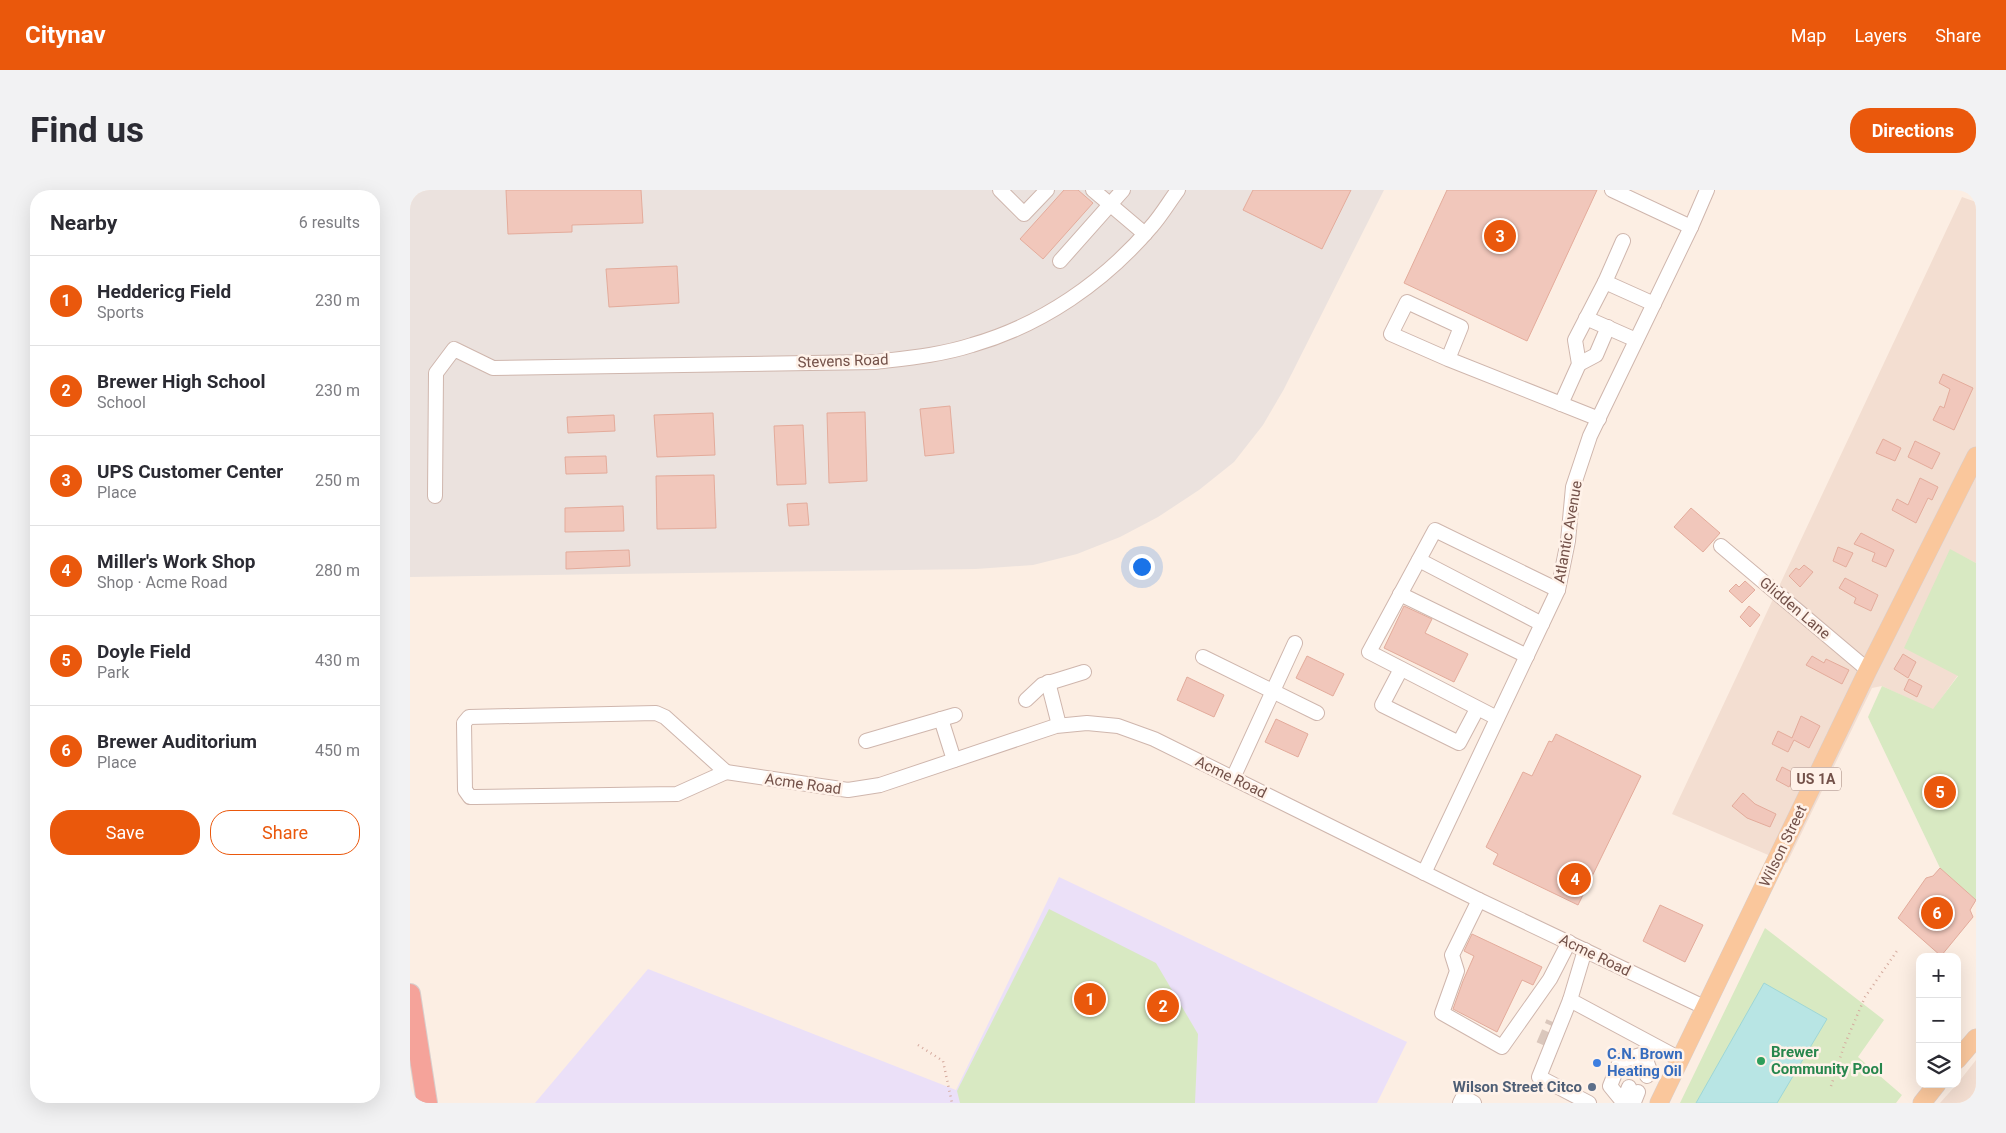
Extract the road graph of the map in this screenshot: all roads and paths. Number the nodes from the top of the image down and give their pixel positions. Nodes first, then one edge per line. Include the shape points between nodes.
1 (1000, 190) edge
2 (1047, 190) edge
3 (1094, 190) edge
4 (1123, 190) edge
5 (1178, 190) edge
6 (1612, 190) edge
7 (1707, 190) edge
8 (1110, 204) junction
9 (1691, 228) junction
10 (1145, 234) junction
11 (1623, 240) dead end
12 (1060, 261) dead end
13 (1605, 282) junction
14 (1654, 304) junction
15 (1586, 318) junction
16 (1608, 327) junction
17 (1636, 340) junction
18 (1448, 359) junction
19 (1579, 364) junction
20 (1560, 404) junction
21 (1599, 419) junction
22 (1976, 456) edge
23 (435, 496) dead end
24 (1721, 546) dead end
25 (1419, 560) junction
26 (1558, 590) junction
27 (1400, 594) junction
28 (1542, 624) junction
29 (1295, 643) dead end
30 (1203, 656) dead end
31 (1527, 656) junction
32 (1401, 670) junction
33 (1868, 670) junction
34 (1084, 672) dead end
35 (1048, 682) junction
36 (1272, 690) junction
37 (1026, 700) dead end
38 (1477, 709) junction
39 (1317, 713) dead end
40 (954, 715) dead end
41 (1497, 718) junction
42 (941, 719) junction
43 (1059, 725) junction
44 (866, 741) dead end
45 (954, 760) junction
46 (726, 772) junction
47 (1232, 778) junction
48 (1424, 873) junction
49 (1479, 900) junction
50 (1569, 942) junction
51 (1899, 948) dead end
52 (1585, 950) junction
53 (410, 994) edge
54 (1569, 1004) junction
55 (1706, 1008) junction
56 (1553, 1022) tunnel mouth
57 (1976, 1038) edge
58 (918, 1045) dead end
59 (1543, 1045) tunnel mouth
60 (1647, 1048) junction
61 (1961, 1055) edge
62 (1680, 1059) junction
63 (1541, 1070) junction
64 (1642, 1073) dead end
65 (1831, 1086) dead end
66 (1934, 1088) edge
67 (1633, 1090) dead end
68 (1622, 1102) edge
69 (427, 1103) edge
70 (952, 1103) edge
71 (1460, 1103) edge
72 (1474, 1103) edge
73 (1589, 1103) edge
74 (1659, 1103) edge
75 (1922, 1103) edge

1 - 2 street via 1024,214
3 - 8 street
4 - 8 street
5 - 10 street, Stevens Road
6 - 9 street
7 - 9 street, Atlantic Avenue
8 - 10 street
8 - 12 street
9 - 14 street, Atlantic Avenue
10 - 23 street, Stevens Road via 1082,291 1017,330 972,346 922,356 875,362 493,368 454,349 436,373
11 - 13 street
13 - 14 street
13 - 15 street
14 - 17 street, Atlantic Avenue
15 - 16 street
15 - 19 street via 1575,340
16 - 17 street
16 - 19 street via 1596,354
17 - 21 street, Atlantic Avenue
18 - 18 street via 1461,327 1407,302 1391,334
18 - 20 street
19 - 20 street
20 - 21 street
21 - 26 street, Atlantic Avenue via 1573,487 1568,541
22 - 33 main road, Wilson Street / US 1A
24 - 33 street, Glidden Lane
25 - 26 street via 1436,530
25 - 27 street
25 - 28 street
26 - 28 street, Atlantic Avenue
27 - 31 street
27 - 32 street via 1369,652
28 - 31 street, Atlantic Avenue
29 - 36 street
30 - 36 street
31 - 41 street, Atlantic Avenue
32 - 38 street
32 - 38 street via 1382,705 1459,743
33 - 55 main road, Wilson Street / US 1A
34 - 35 street
35 - 37 street
35 - 43 street
36 - 39 street
36 - 47 street
38 - 41 street
40 - 42 street
41 - 48 street, Atlantic Avenue
42 - 44 street
42 - 45 street
43 - 45 street, Acme Road
43 - 47 street, Acme Road via 1087,722 1118,726 1154,739
45 - 46 street, Acme Road via 880,785 848,790
46 - 46 street via 677,794 470,797 465,790 464,723 473,716 656,713 665,716
47 - 48 street, Acme Road
48 - 49 street, Acme Road
49 - 50 street, Acme Road
49 - 50 street via 1452,955 1457,971 1442,1013 1502,1047 1550,980
50 - 52 street, Acme Road
51 - 65 path via 1865,997
52 - 54 street
52 - 55 street, Acme Road
53 - 69 highway
54 - 56 street via 1560,1010
54 - 60 street
54 - 63 street
55 - 62 main road, Wilson Street / US 1A
57 - 61 main road
58 - 70 path via 943,1061
59 - 63 street via 1536,1060
60 - 62 street
60 - 64 street
60 - 68 street via 1620,1061 1610,1086
62 - 74 main road, Wilson Street / US 1A
63 - 73 street via 1539,1077
66 - 75 main road
67 - 68 street via 1634,1102
71 - 72 street via 1463,1097

